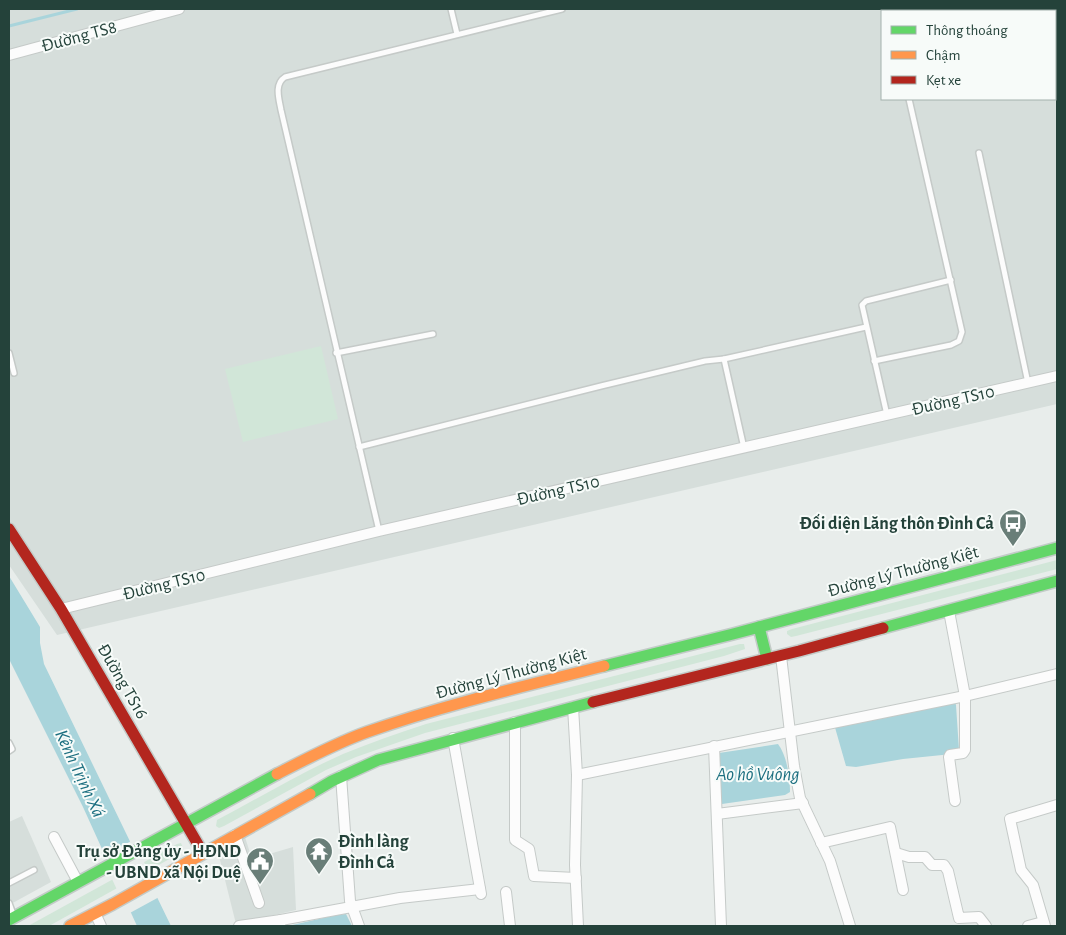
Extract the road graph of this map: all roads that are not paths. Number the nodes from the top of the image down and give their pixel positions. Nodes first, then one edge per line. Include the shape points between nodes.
1 (179, 9) edge
2 (451, 9) edge
3 (562, 9) edge
4 (457, 34) junction
5 (9, 55) edge
6 (909, 100) edge
7 (979, 153) dead end
8 (951, 280) junction
9 (866, 327) junction
10 (433, 334) dead end
11 (9, 353) edge
12 (336, 353) junction
13 (724, 359) junction
14 (874, 361) junction
15 (14, 373) dead end
16 (1057, 376) edge
17 (1028, 383) junction
18 (887, 416) junction
19 (359, 447) junction
20 (744, 448) junction
21 (9, 529) edge
22 (379, 531) junction
23 (1057, 548) edge
24 (1057, 581) edge
25 (61, 609) junction
26 (949, 611) junction
27 (759, 627) junction
28 (781, 656) junction
29 (767, 659) junction
30 (1057, 674) edge
31 (966, 696) junction
32 (573, 707) junction
33 (516, 722) junction
34 (790, 731) junction
35 (453, 738) junction
36 (9, 743) edge
37 (714, 746) junction
38 (9, 752) edge
39 (577, 775) junction
40 (341, 776) junction
41 (955, 801) dead end
42 (803, 803) junction
43 (1057, 805) edge
44 (717, 814) junction
45 (186, 822) junction
46 (235, 835) junction
47 (54, 837) dead end
48 (821, 842) junction
49 (203, 853) junction
50 (896, 854) junction
51 (34, 870) dead end
52 (576, 878) junction
53 (78, 882) junction
54 (9, 883) edge
55 (903, 890) dead end
56 (506, 892) dead end
57 (9, 903) edge
58 (259, 903) dead end
59 (352, 906) junction
60 (95, 914) junction
61 (12, 918) edge
62 (281, 923) edge
63 (1044, 924) edge
64 (70, 926) edge
65 (101, 926) edge
66 (239, 926) edge
67 (359, 926) edge
68 (510, 926) edge
69 (578, 926) edge
70 (721, 926) edge
71 (850, 926) edge
72 (986, 926) edge
73 (1028, 926) edge

1 - 5 street, Đường TS8
2 - 4 lane
3 - 4 lane
4 - 12 lane via 285,77 278,85
6 - 8 lane
7 - 17 lane
8 - 9 lane via 866,301 862,305
8 - 14 lane via 962,332 959,341
9 - 13 lane
9 - 14 lane
10 - 12 lane
11 - 15 lane
12 - 19 lane
13 - 19 lane via 601,386
13 - 20 lane
14 - 18 lane
16 - 17 street, Đường TS10
17 - 18 street, Đường TS10
18 - 20 street, Đường TS10
19 - 22 lane
20 - 22 street, Đường TS10
21 - 25 main road, Đường TS16
22 - 25 street, Đường TS10
23 - 27 main road, Đường Lý Thường Kiệt
24 - 26 main road
25 - 45 main road, Đường TS16
26 - 28 main road
26 - 31 street
27 - 29 main road
27 - 45 main road, Đường Lý Thường Kiệt via 514,689 365,733 290,767
28 - 29 main road
28 - 34 street
29 - 32 main road
30 - 31 street
31 - 34 street
31 - 41 street via 965,750 949,757
32 - 33 main road
32 - 39 street
33 - 35 main road
33 - 52 street via 515,840 529,849 534,876
34 - 37 street
34 - 42 street
35 - 40 main road via 378,760
35 - 59 street via 481,892 400,898
36 - 38 lane via 12,749
37 - 39 street
37 - 44 street
39 - 52 street
40 - 46 main road
40 - 59 street
42 - 44 street
42 - 48 street
43 - 63 street via 1010,819 1021,870 1033,885
44 - 70 street
45 - 49 main road, Đường TS16
45 - 53 main road, Đường Lý Thường Kiệt
46 - 49 main road
46 - 58 street
47 - 53 street
48 - 50 street via 890,828
48 - 71 street
49 - 60 main road
50 - 55 street
50 - 72 street via 925,857 932,865 944,865 959,918 980,918
51 - 54 lane
52 - 69 street
53 - 61 main road, Đường Lý Thường Kiệt
56 - 68 street
57 - 61 lane
59 - 62 street
59 - 67 street
60 - 64 main road
60 - 65 street
62 - 66 street
63 - 73 street

